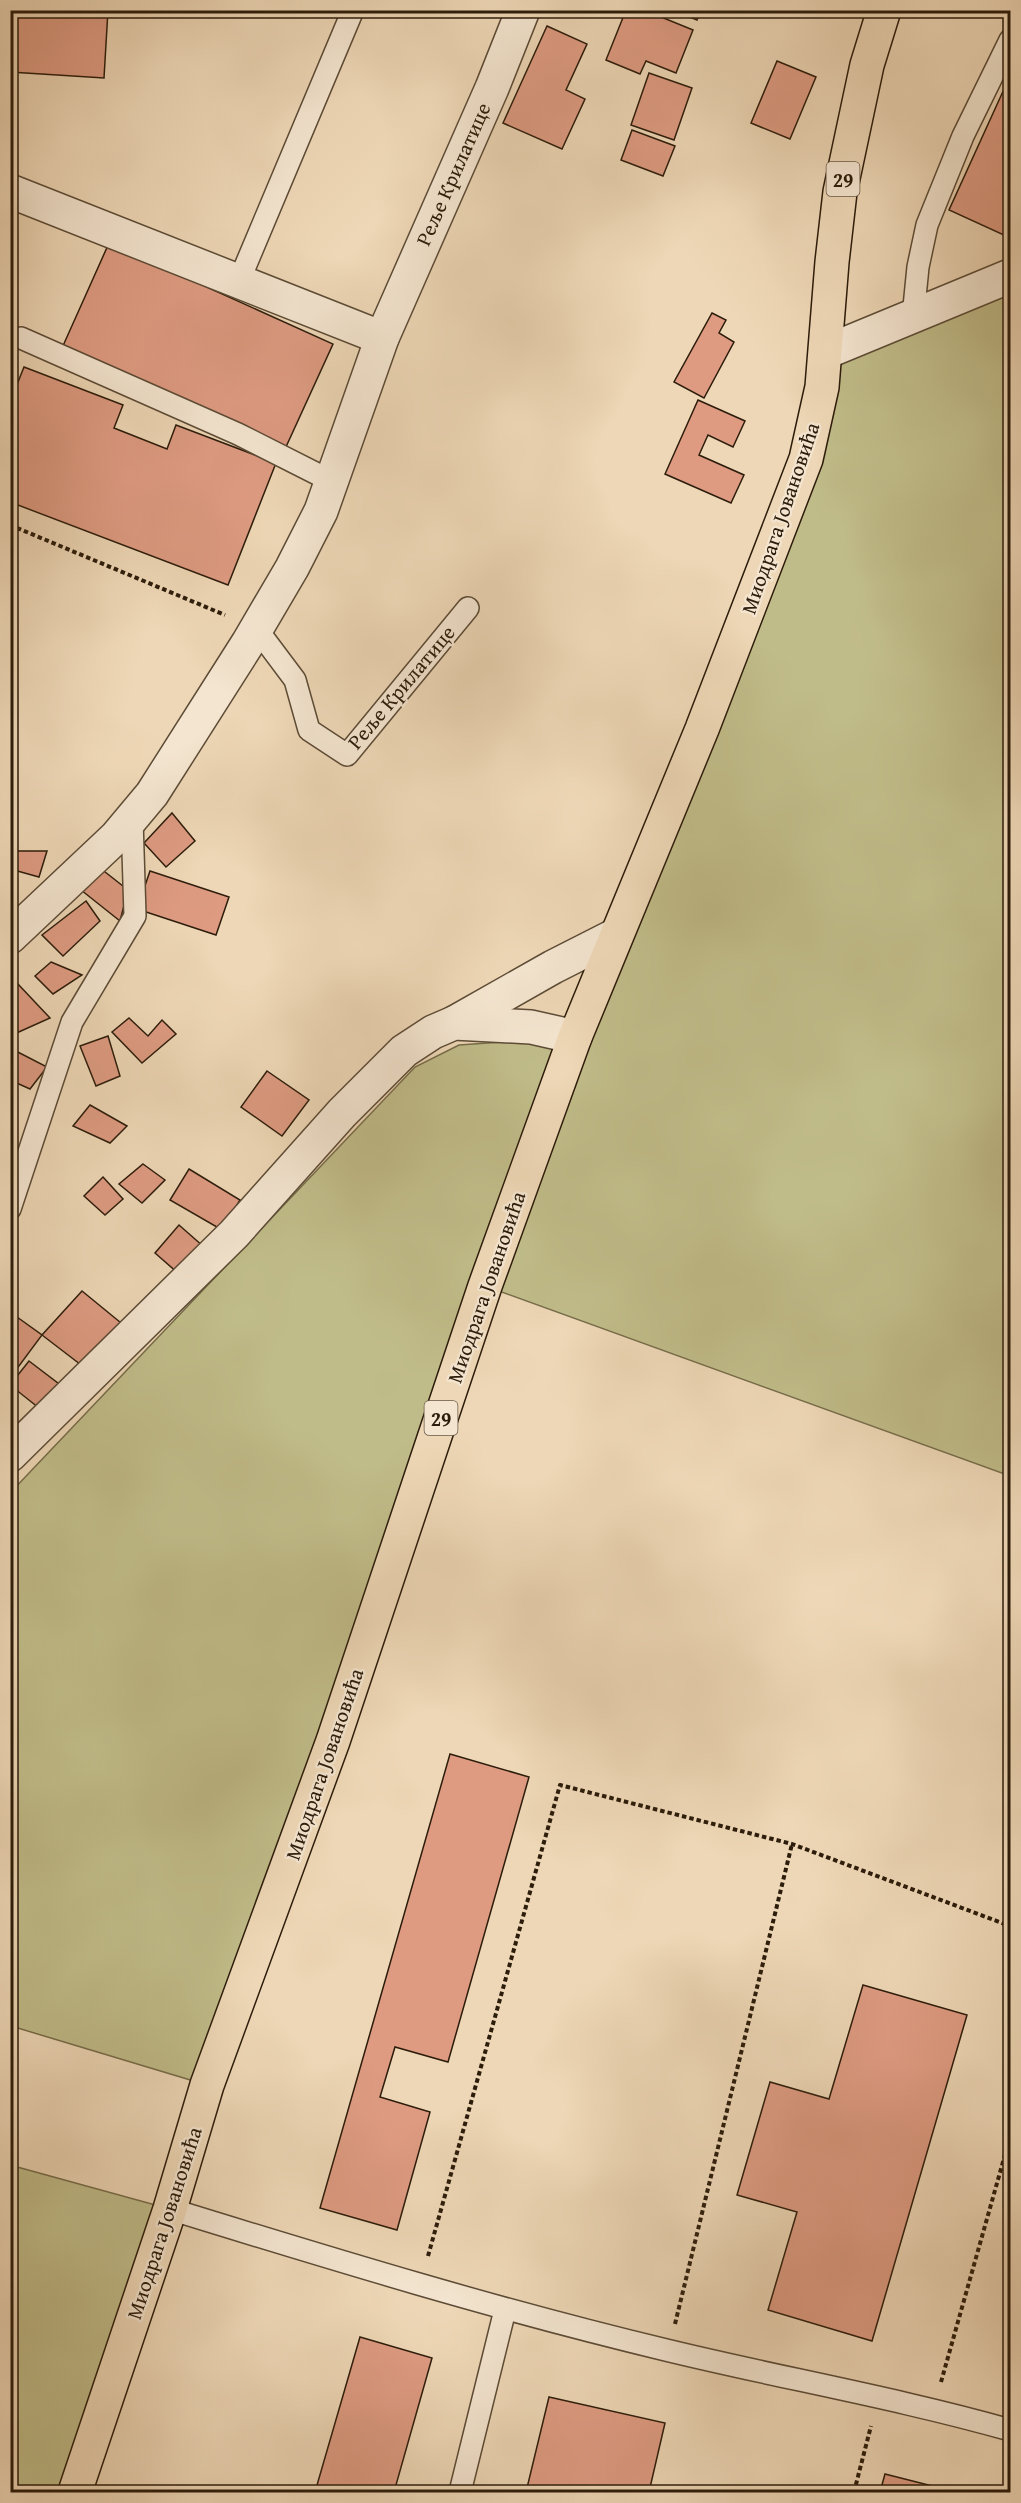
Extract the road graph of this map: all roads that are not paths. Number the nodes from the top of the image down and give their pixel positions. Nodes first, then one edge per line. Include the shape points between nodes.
1 (353, 10) edge
2 (523, 10) edge
3 (884, 10) edge
4 (1011, 40) edge
5 (10, 191) edge
6 (1011, 276) edge
7 (239, 281) junction
8 (913, 317) junction
9 (21, 338) dead end
10 (382, 338) junction
11 (826, 352) junction
12 (331, 481) junction
13 (468, 608) dead end
14 (256, 628) junction
15 (132, 819) junction
16 (616, 935) junction
17 (10, 937) edge
18 (454, 1023) junction
19 (575, 1037) junction
20 (10, 1209) edge
21 (10, 1455) edge
22 (170, 2209) junction
23 (505, 2310) junction
24 (1011, 2430) edge
25 (75, 2493) edge
26 (460, 2493) edge

1 - 7 lane
2 - 10 street, Реље Крилатице
3 - 11 main road, Миодрага Јовановића / 29 via 867,65 840,192
4 - 8 lane via 963,136 927,225
5 - 7 street
6 - 8 street
7 - 10 street
8 - 11 street
9 - 12 lane via 238,434
10 - 12 street, Реље Крилатице
11 - 16 main road, Миодрага Јовановића / 29 via 815,427 790,504
12 - 14 street, Реље Крилатице via 308,539
13 - 14 lane, Реље Крилатице via 347,754 309,730 295,680
14 - 15 street, Реље Крилатице via 168,771
15 - 17 street, Реље Крилатице
15 - 20 lane via 135,916 72,1022
16 - 18 street
16 - 19 main road, Миодрага Јовановића / 29
18 - 19 street via 497,1023
18 - 21 street via 404,1051 377,1075 234,1234
19 - 22 main road, Миодрага Јовановића / 29 via 485,1286 333,1741 207,2085
22 - 23 lane
22 - 25 main road, Миодрага Јовановића / 29
23 - 24 lane via 668,2351 934,2408
23 - 26 lane

